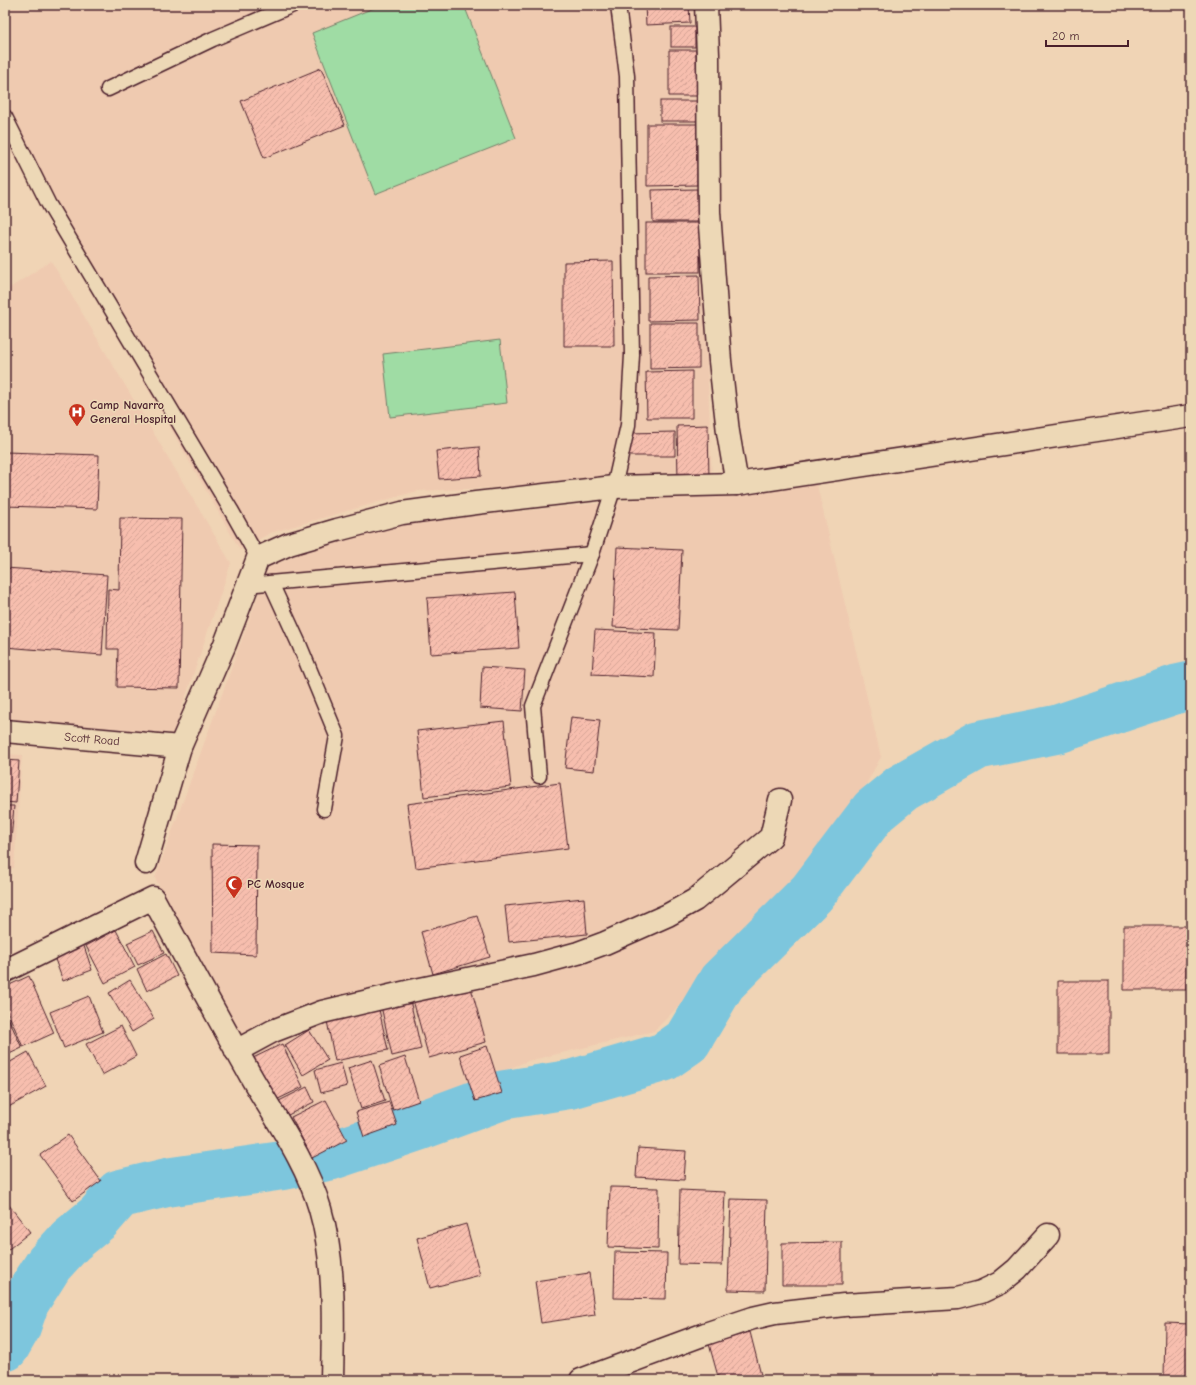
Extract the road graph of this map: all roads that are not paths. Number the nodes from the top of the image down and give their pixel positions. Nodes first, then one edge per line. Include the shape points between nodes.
1 (293, 5) edge
2 (618, 5) edge
3 (706, 5) edge
4 (108, 89) dead end
5 (5, 117) edge
6 (1191, 416) edge
7 (737, 484) junction
8 (614, 488) junction
9 (592, 554) junction
10 (258, 558) junction
11 (271, 583) junction
12 (247, 585) junction
13 (5, 731) edge
14 (180, 747) junction
15 (539, 776) dead end
16 (780, 800) dead end
17 (324, 809) dead end
18 (146, 863) dead end
19 (5, 971) edge
20 (236, 1051) junction
21 (1048, 1235) dead end
22 (332, 1380) edge
23 (581, 1380) edge

1 - 4 lane via 212,39
2 - 8 lane via 627,76 632,355 628,425
3 - 7 street via 709,212 720,361
5 - 10 lane via 48,203
6 - 7 street
7 - 8 street
8 - 9 lane
8 - 10 street via 402,513 289,544
9 - 11 lane
9 - 15 lane via 533,706
10 - 12 street
11 - 12 lane
11 - 17 lane via 300,644 337,736
12 - 14 street via 225,644
13 - 14 street, Scott Road
14 - 18 street
16 - 20 street via 771,837 695,900 668,915 578,954 322,1012 273,1031
19 - 20 street via 153,898
20 - 22 street via 303,1167 320,1209 331,1265
21 - 23 street via 1000,1283 981,1292 958,1298 844,1305 775,1313 705,1334

